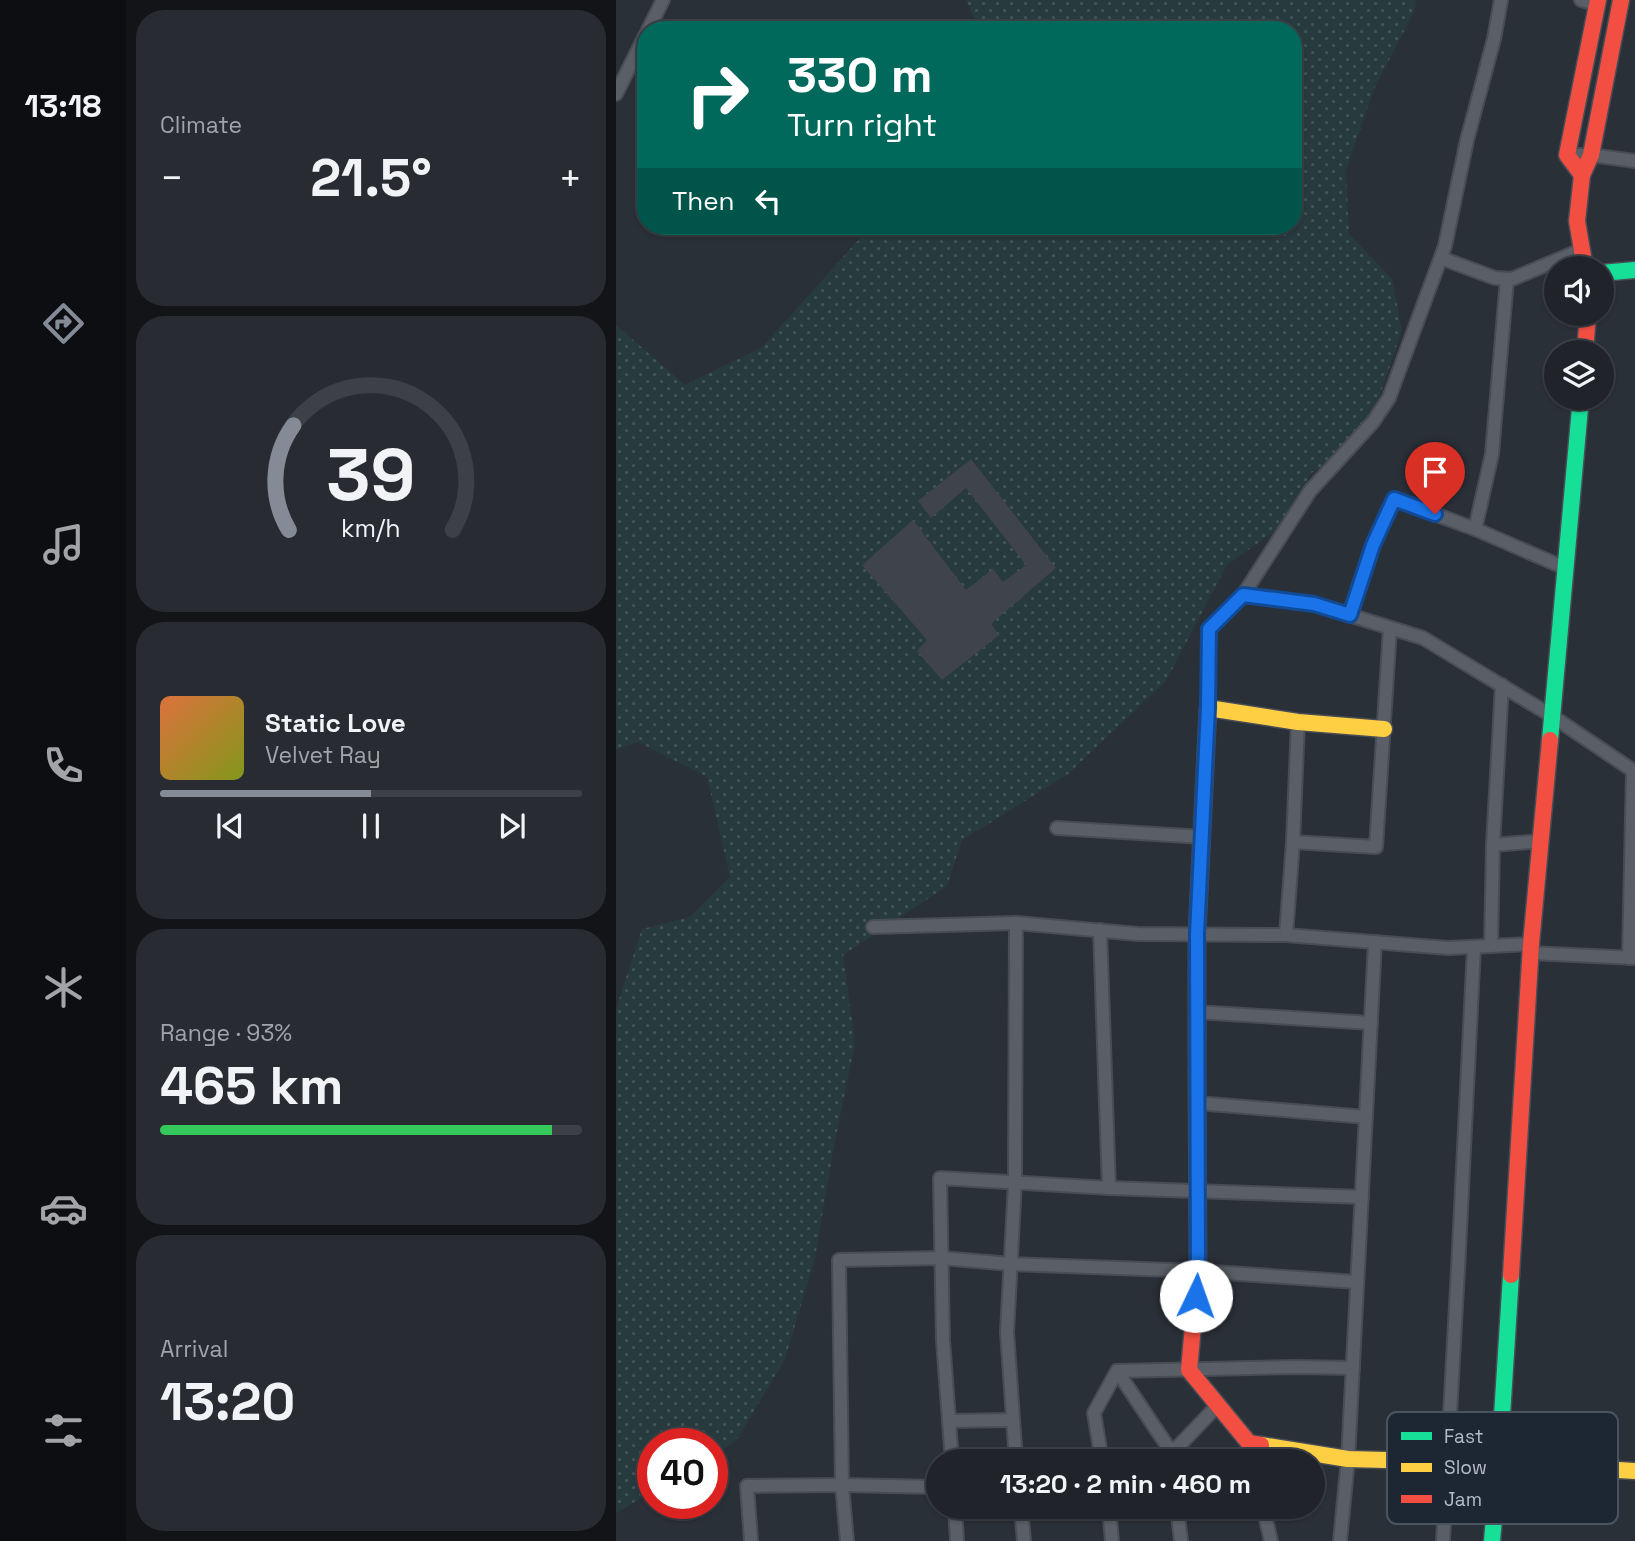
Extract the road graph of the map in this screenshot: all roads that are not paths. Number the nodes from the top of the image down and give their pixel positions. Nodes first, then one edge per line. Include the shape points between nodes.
1 (663, 0) edge
2 (1501, 0) edge
3 (1621, 0) edge
4 (1592, 1) edge
5 (652, 21) edge
6 (637, 52) edge
7 (616, 94) edge
8 (1567, 155) junction
9 (1591, 155) junction
10 (1635, 161) edge
11 (1582, 175) junction
12 (1581, 250) junction
13 (1583, 256) edge
14 (1441, 258) junction
15 (1635, 270) edge
16 (1614, 272) edge
17 (1507, 279) junction
18 (1580, 410) edge
19 (1475, 529) junction
20 (1565, 568) junction
21 (1243, 595) junction
22 (1350, 615) junction
23 (1390, 628) junction
24 (1502, 685) junction
25 (1208, 708) junction
26 (1552, 716) junction
27 (1298, 722) junction
28 (1384, 729) junction
29 (1634, 771) edge
30 (1634, 805) edge
31 (1058, 828) dead end
32 (1203, 837) junction
33 (1541, 841) junction
34 (1293, 842) junction
35 (1493, 845) junction
36 (1016, 923) junction
37 (873, 927) dead end
38 (1100, 930) junction
39 (1197, 934) junction
40 (1286, 935) junction
41 (1375, 942) junction
42 (1491, 946) junction
43 (1474, 947) junction
44 (1531, 949) junction
45 (1632, 958) edge
46 (1197, 1012) junction
47 (1371, 1023) junction
48 (1197, 1103) junction
49 (1366, 1116) junction
50 (1015, 1182) junction
51 (1110, 1188) junction
52 (1198, 1190) junction
53 (1362, 1197) junction
54 (941, 1258) junction
55 (1011, 1264) junction
56 (1198, 1271) junction
57 (1357, 1282) junction
58 (1353, 1368) junction
59 (1189, 1370) junction
60 (1117, 1371) junction
61 (1218, 1405) junction
62 (1450, 1412) edge
63 (1502, 1412) edge
64 (1012, 1420) junction
65 (949, 1421) junction
66 (1249, 1443) junction
67 (951, 1449) edge
68 (1015, 1449) edge
69 (1100, 1449) edge
70 (1168, 1449) edge
71 (1180, 1449) edge
72 (1250, 1449) edge
73 (1348, 1459) junction
74 (1387, 1460) edge
75 (842, 1485) junction
76 (926, 1487) edge
77 (956, 1519) edge
78 (1022, 1519) edge
79 (1110, 1519) edge
80 (1178, 1519) edge
81 (1265, 1519) edge
82 (751, 1541) edge
83 (847, 1541) edge
84 (957, 1541) edge
85 (1024, 1541) edge
86 (1112, 1541) edge
87 (1181, 1541) edge
88 (1270, 1541) edge
89 (1340, 1541) edge

1 - 5 street
2 - 14 street
3 - 9 street
4 - 8 street
6 - 7 street
8 - 9 street
8 - 11 street
9 - 10 street
9 - 11 street
11 - 12 street via 1577,221
12 - 13 street
12 - 17 street
14 - 17 street
14 - 21 street via 1383,408 1310,491
15 - 16 street
17 - 19 street via 1492,454
18 - 20 street
19 - 20 street
19 - 22 street via 1394,499
20 - 26 street
21 - 22 street via 1314,604
21 - 25 street via 1209,629
22 - 23 street
23 - 24 street via 1423,638
23 - 28 street
24 - 26 street
24 - 35 street
25 - 27 street
25 - 32 street
26 - 29 street
26 - 33 street
27 - 28 street
27 - 34 street
28 - 34 street via 1376,847
29 - 30 street
30 - 45 street
31 - 32 street
32 - 39 street
33 - 35 street
33 - 44 street
34 - 40 street
35 - 42 street
36 - 37 street
36 - 38 street
36 - 50 street
38 - 39 street
38 - 51 street
39 - 40 street
39 - 46 street
40 - 41 street
41 - 43 street
41 - 47 street
42 - 43 street
42 - 44 street
43 - 62 street
44 - 45 street
44 - 63 street
46 - 47 street
46 - 48 street
47 - 49 street
48 - 49 street
48 - 52 street
49 - 53 street
50 - 51 street
50 - 54 street via 940,1178
50 - 55 street
51 - 52 street
52 - 53 street
52 - 56 street
53 - 57 street
54 - 55 street
54 - 65 street
54 - 75 street via 839,1260
55 - 56 street
55 - 64 street via 1007,1332
56 - 57 street
56 - 59 street
57 - 58 street
58 - 59 street
58 - 73 street
59 - 60 street
59 - 61 street
60 - 69 street via 1094,1413
60 - 70 street
61 - 66 street
61 - 71 street
64 - 65 street
64 - 68 street
65 - 67 street
66 - 72 street
66 - 73 street
73 - 74 street
73 - 89 street
75 - 76 street
75 - 82 street via 747,1486
75 - 83 street
77 - 84 street
78 - 85 street
79 - 86 street
80 - 87 street
81 - 88 street

